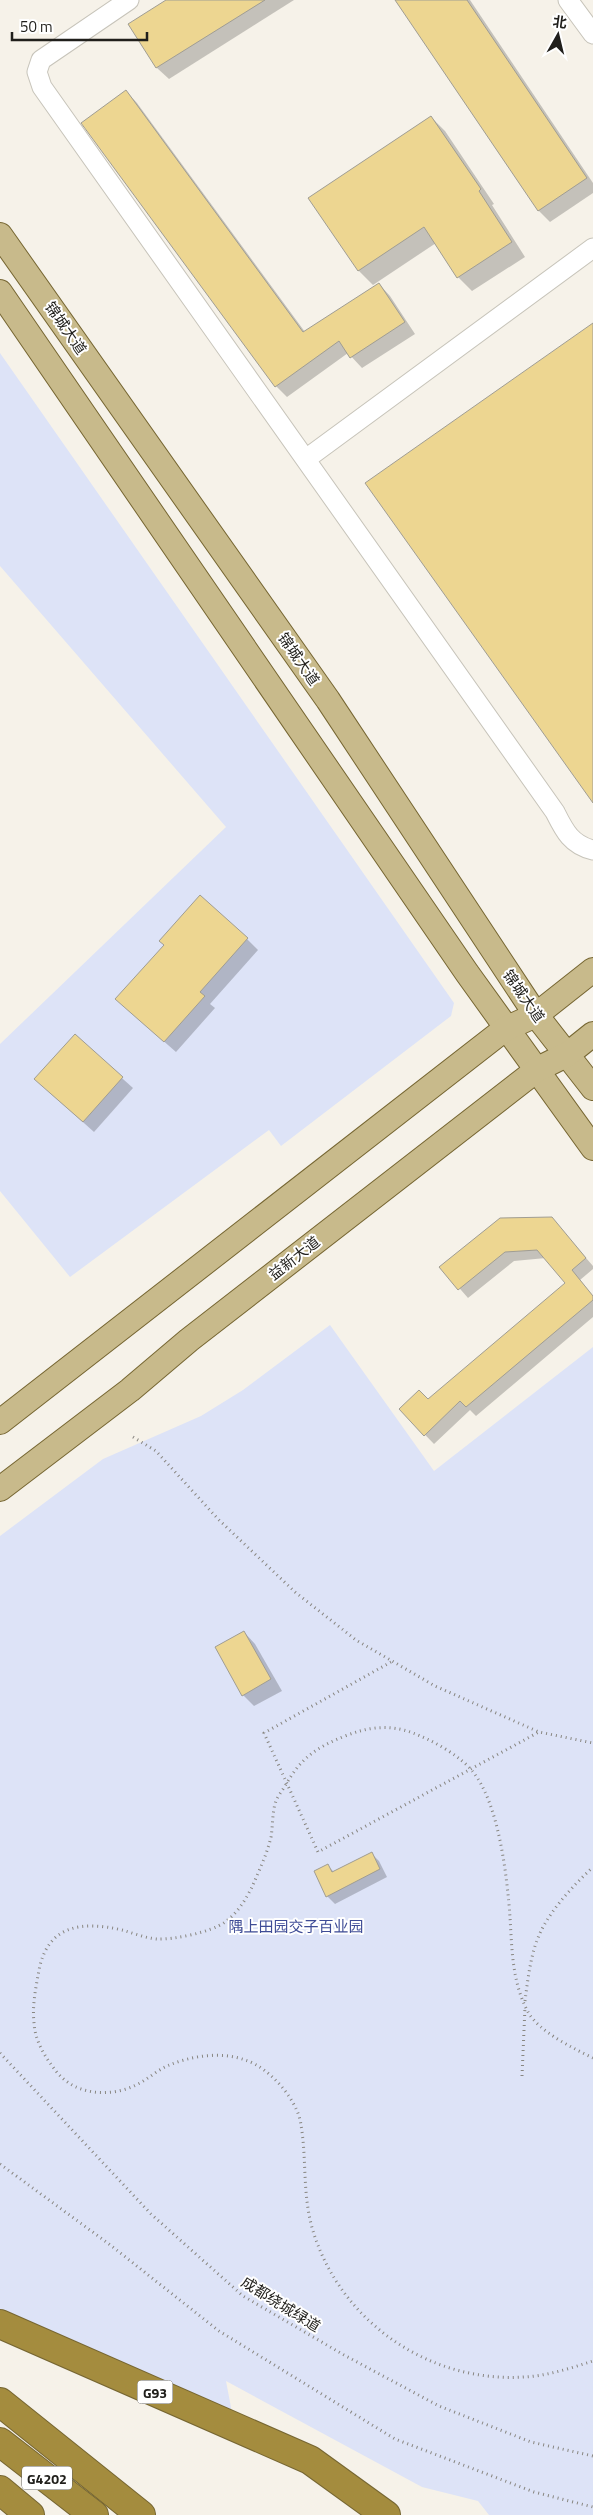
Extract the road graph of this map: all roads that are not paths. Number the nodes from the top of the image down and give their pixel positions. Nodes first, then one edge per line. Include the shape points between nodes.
1 (129, 0) edge
2 (568, 0) edge
3 (593, 34) edge
4 (0, 235) edge
5 (593, 248) edge
6 (0, 292) edge
7 (306, 459) junction
8 (593, 850) edge
9 (593, 970) edge
10 (536, 1015) junction
11 (505, 1029) junction
12 (593, 1034) edge
13 (568, 1054) junction
14 (538, 1069) junction
15 (593, 1088) edge
16 (593, 1148) edge
17 (0, 1422) edge
18 (0, 1490) edge
19 (0, 2324) edge
20 (0, 2402) edge
21 (0, 2442) edge
22 (0, 2490) edge
23 (30, 2515) edge
24 (94, 2515) edge
25 (141, 2515) edge
26 (386, 2515) edge

1 - 7 lane via 41,60 37,72 42,87
2 - 3 lane
4 - 10 main road, 锦城大道 via 328,700
5 - 7 lane
6 - 11 main road
7 - 8 lane via 555,812 569,838
9 - 10 main road
10 - 11 main road
10 - 13 main road, 锦城大道
11 - 14 main road
11 - 17 main road
12 - 13 main road, 益新大道
13 - 14 main road, 益新大道
13 - 15 main road, 锦城大道
14 - 16 main road
14 - 18 main road, 益新大道
19 - 26 highway, G93 via 310,2460
20 - 25 highway
21 - 24 highway, G4202
22 - 23 highway, G4202

